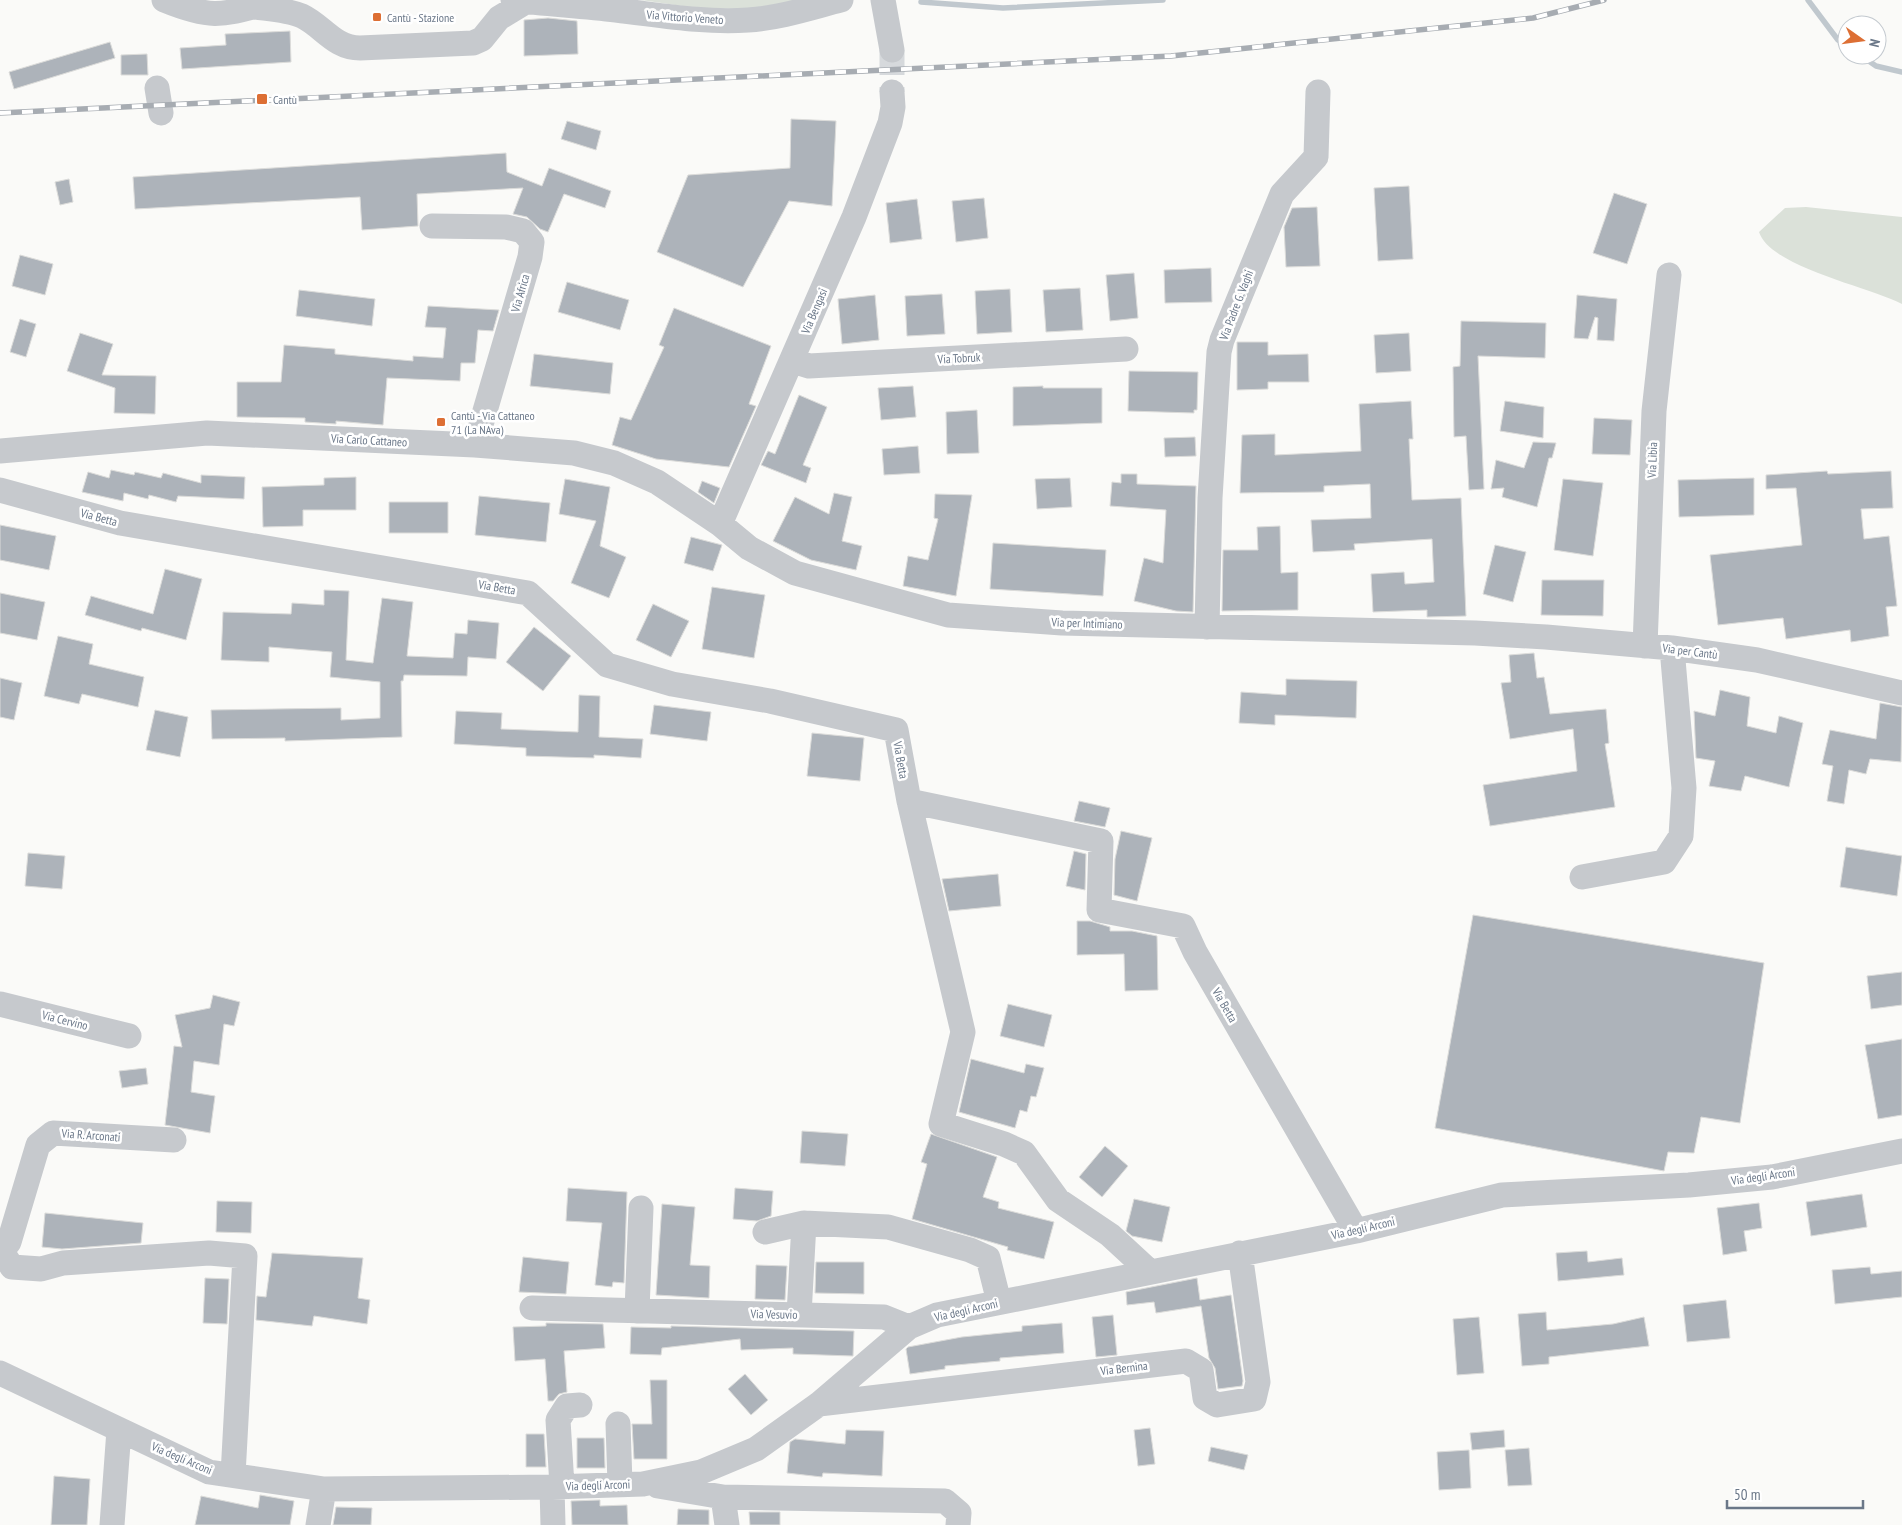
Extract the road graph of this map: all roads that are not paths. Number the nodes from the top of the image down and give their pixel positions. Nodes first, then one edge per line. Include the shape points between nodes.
1 (164, 0) edge
2 (281, 0) edge
3 (617, 0) edge
4 (817, 0) edge
5 (841, 0) edge
6 (883, 0) edge
7 (520, 1) edge
8 (255, 7) junction
9 (892, 50) tunnel mouth
10 (157, 88) dead end
11 (892, 92) tunnel mouth
12 (1318, 92) dead end
13 (161, 113) dead end
14 (432, 226) dead end
15 (1669, 275) dead end
16 (1126, 349) dead end
17 (793, 361) junction
18 (475, 445) junction
19 (0, 451) edge
20 (0, 490) edge
21 (720, 524) junction
22 (1207, 626) junction
23 (1475, 633) joint
24 (1645, 646) junction
25 (1672, 648) junction
26 (1902, 693) edge
27 (908, 801) junction
28 (1582, 877) dead end
29 (0, 1004) edge
30 (129, 1036) dead end
31 (174, 1140) dead end
32 (1902, 1151) edge
33 (641, 1208) dead end
34 (804, 1223) junction
35 (1356, 1231) junction
36 (765, 1232) dead end
37 (1, 1252) edge
38 (1240, 1253) junction
39 (1150, 1271) junction
40 (999, 1302) junction
41 (532, 1308) dead end
42 (637, 1311) junction
43 (799, 1315) junction
44 (909, 1327) junction
45 (0, 1374) edge
46 (819, 1404) junction
47 (580, 1405) dead end
48 (618, 1424) dead end
49 (119, 1430) junction
50 (233, 1475) junction
51 (631, 1484) junction
52 (557, 1486) junction
53 (324, 1488) junction
54 (723, 1497) junction
55 (112, 1525) edge
56 (318, 1525) edge
57 (553, 1525) edge
58 (726, 1525) edge
59 (958, 1525) edge

1 - 8 street, Via Vittorio Veneto via 204,15 224,15
2 - 8 street, Via Vittorio Veneto
3 - 4 street via 708,13 767,12
5 - 7 street, Via Vittorio Veneto via 784,15 729,20 656,16
6 - 9 street
7 - 8 street, Via Vittorio Veneto via 473,44 360,48 350,48 337,42 296,14
10 - 13 street
11 - 17 street, Via Bengasi via 890,123 880,152
12 - 22 street, Via Padre G. Vaghi via 1316,157 1282,194 1228,322 1219,352 1210,498
14 - 18 street, Via Africa via 506,227 523,231 532,242
15 - 24 street, Via Libia via 1654,411
16 - 17 street, Via Tobruk via 809,366
17 - 21 street, Via Bengasi
18 - 19 street, Via Carlo Cattaneo via 207,433
18 - 21 street, Via Carlo Cattaneo via 574,453 609,461 657,482
20 - 27 street, Via Betta via 120,522 528,593 607,665 672,684 770,701 896,730
21 - 22 street, Via per Intimiano via 748,548 795,573 948,615 1062,623
22 - 23 street, Via per Intimiano
23 - 24 street, Via per Cantù
24 - 25 street, Via per Cantù
25 - 26 street, Via per Cantù via 1757,660
25 - 28 street via 1684,788 1681,836 1664,862
27 - 35 street, Via Betta via 1101,841 1099,910 1183,926
27 - 39 street, Via Betta via 963,1032 941,1124 1024,1153 1058,1200 1110,1235
29 - 30 street, Via Cervino
31 - 37 street, Via R. Arconati via 54,1133 38,1145 9,1242
32 - 35 street, Via degli Arconi via 1772,1176 1690,1186 1502,1195
33 - 42 street
34 - 36 street
34 - 40 street via 888,1227 970,1250 988,1258
34 - 43 street
35 - 38 street, Via degli Arconi
37 - 50 street via 12,1267 41,1269 63,1263 209,1253 245,1256
38 - 39 street, Via degli Arconi
38 - 46 street, Via Bernina via 1258,1382 1254,1399 1217,1405 1205,1398 1200,1370 1186,1361
39 - 40 street, Via degli Arconi
40 - 44 street, Via degli Arconi via 937,1315
41 - 42 street, Via Vesuvio
42 - 43 street, Via Vesuvio
43 - 44 street, Via Vesuvio via 884,1317
44 - 46 street, Via degli Arconi
45 - 49 street, Via degli Arconi
46 - 51 street, Via degli Arconi via 756,1449 701,1472
47 - 52 street via 568,1406 558,1420
48 - 51 street
49 - 50 street, Via degli Arconi via 209,1472
49 - 55 street
50 - 53 street, Via degli Arconi
51 - 52 street, Via degli Arconi
51 - 54 street
52 - 53 street, Via degli Arconi
52 - 57 street
53 - 56 street
54 - 58 street
54 - 59 street via 945,1501 959,1514

